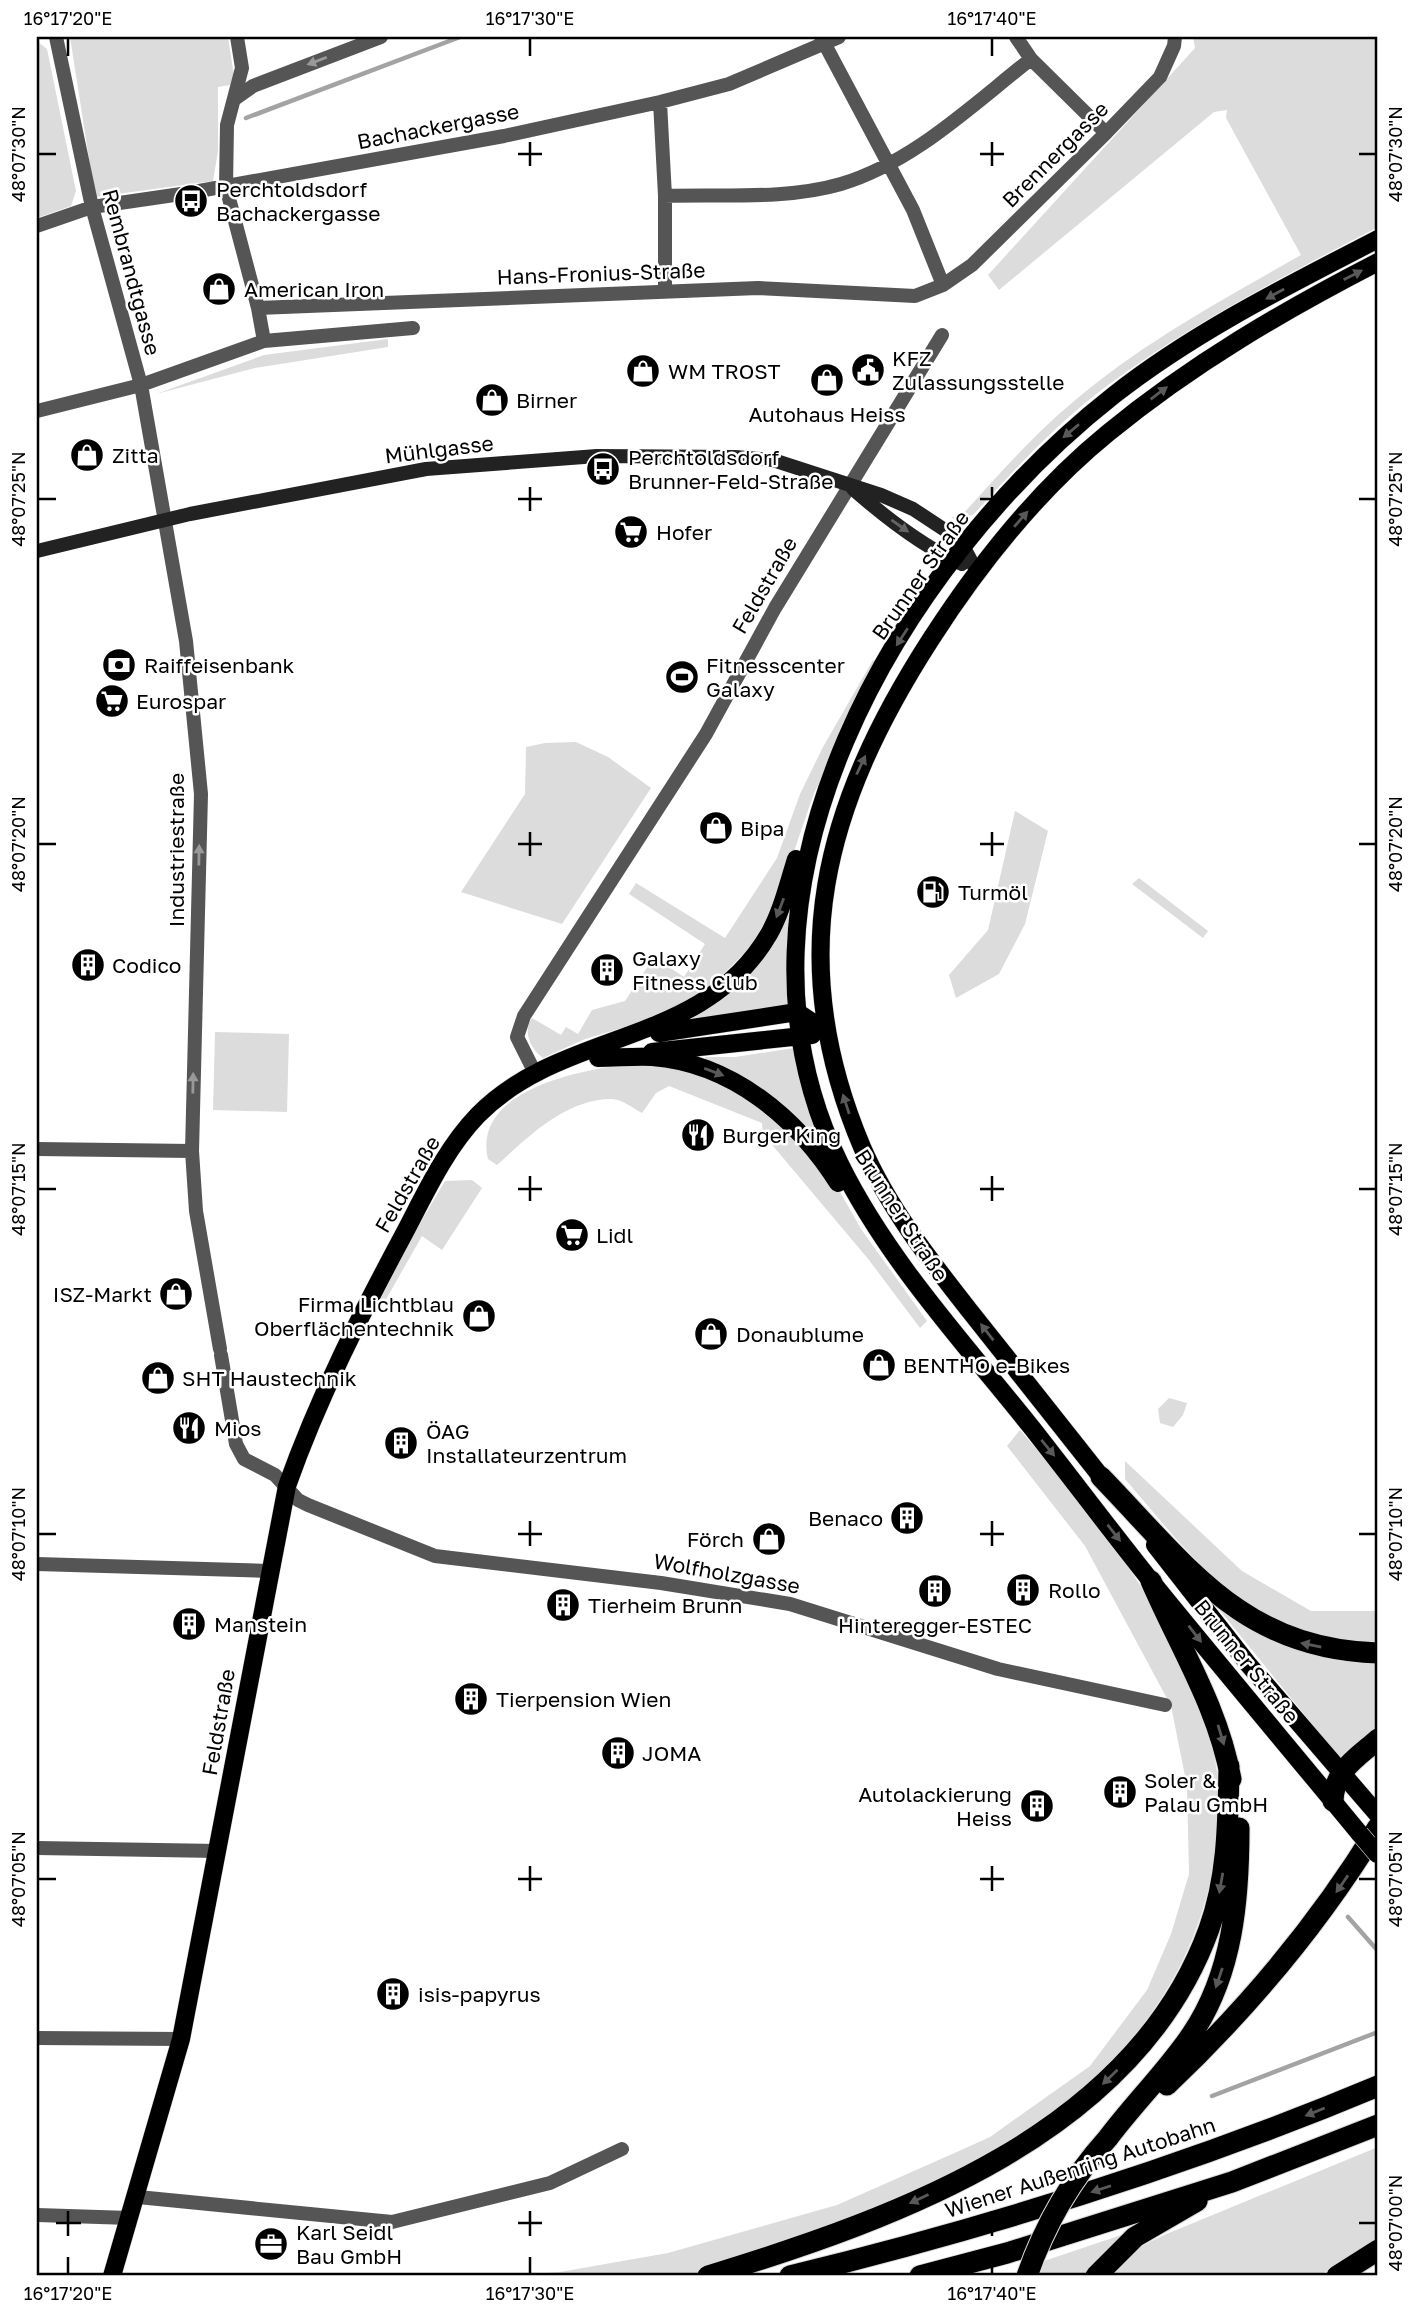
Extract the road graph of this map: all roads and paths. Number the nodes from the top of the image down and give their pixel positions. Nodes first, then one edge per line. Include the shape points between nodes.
1 (56, 37) edge
2 (237, 37) edge
3 (381, 37) edge
4 (839, 37) edge
5 (1016, 37) edge
6 (1175, 37) edge
7 (823, 40) edge
8 (1031, 59) junction
9 (236, 98) junction
10 (660, 102) junction
11 (1107, 133) junction
12 (888, 165) junction
13 (226, 187) junction
14 (666, 197) junction
15 (92, 207) junction
16 (37, 226) edge
17 (1378, 239) edge
18 (1378, 262) edge
19 (943, 285) junction
20 (665, 291) junction
21 (258, 308) junction
22 (413, 328) dead end
23 (942, 335) dead end
24 (264, 341) junction
25 (141, 385) junction
26 (37, 411) edge
27 (849, 485) junction
28 (166, 519) junction
29 (37, 551) edge
30 (959, 554) junction
31 (976, 570) junction
32 (808, 847) junction
33 (797, 1012) junction
34 (827, 1032) junction
35 (802, 1037) junction
36 (594, 1054) junction
37 (536, 1073) junction
38 (37, 1149) edge
39 (192, 1151) junction
40 (940, 1315) junction
41 (1101, 1477) junction
42 (287, 1486) junction
43 (37, 1564) edge
44 (270, 1570) junction
45 (1151, 1581) junction
46 (1378, 1653) edge
47 (1165, 1705) dead end
48 (1378, 1739) edge
49 (1229, 1766) junction
50 (1341, 1772) junction
51 (1333, 1801) junction
52 (1372, 1821) edge
53 (37, 1848) edge
54 (218, 1851) junction
55 (1378, 1855) edge
56 (37, 2038) edge
57 (181, 2039) junction
58 (1378, 2086) edge
59 (1378, 2125) edge
60 (1108, 2138) junction
61 (622, 2149) dead end
62 (1233, 2182) junction
63 (138, 2197) junction
64 (37, 2215) edge
65 (130, 2218) junction
66 (1378, 2250) edge
67 (113, 2276) edge
68 (708, 2276) edge
69 (790, 2276) edge
70 (920, 2276) edge
71 (1027, 2276) edge
72 (1096, 2276) edge
73 (1337, 2276) edge

1 - 15 street, Rembrandtgasse
2 - 9 street via 242,68
3 -> 9 street via 253,86
4 - 7 street, Bachackergasse
5 - 8 street
6 - 11 street, Brennergasse via 1160,77
7 - 10 street, Bachackergasse via 729,84
7 - 12 street
8 - 11 street
8 - 12 street
9 - 13 street via 227,125
10 - 13 street, Bachackergasse
10 - 14 street
11 - 19 street, Brennergasse via 972,265
12 - 14 street via 839,185 792,192
12 - 19 street via 913,210
13 - 15 street, Bachackergasse
13 - 21 street
14 - 20 street
15 - 16 street, Bachackergasse
15 - 25 street, Rembrandtgasse
17 -> 30 main road, Brunner Straße via 1243,313 1116,393 1018,483
31 -> 18 main road, Brunner Straße via 1070,468 1162,390 1286,310
19 - 20 street, Hans-Fronius-Straße via 915,296 758,288
20 - 21 street, Hans-Fronius-Straße
21 - 24 street
22 - 24 street
23 - 27 street, Feldstraße
24 - 25 street
25 - 26 street
25 - 28 street, Rembrandtgasse
27 - 28 street, Mühlgasse via 773,460 597,456 426,469
27 -> 30 street, Mühlgasse via 874,508
27 - 30 street, Mühlgasse via 913,509 947,530
27 - 37 street, Feldstraße via 706,734 524,1016 517,1037
28 - 29 street, Mühlgasse
39 -> 28 street, Industriestraße via 201,794 186,641
30 - 31 street, Mühlgasse
30 -> 32 main road, Brunner Straße via 866,698 831,777
34 -> 31 main road, Brunner Straße via 820,930 837,829 884,717
32 - 33 main road, Brunner Straße via 795,932
32 -> 36 main road via 796,857 769,934 748,964 723,988 674,1019
33 - 34 main road
33 - 35 main road, Brunner Straße
33 - 36 main road via 656,1034
34 - 35 main road
41 -> 34 main road, Brunner Straße via 940,1273 882,1188 849,1114
35 - 36 main road
35 - 40 main road, Brunner Straße via 817,1105 839,1163
36 - 37 main road, Feldstraße
36 -> 40 main road via 698,1066 764,1100 809,1141 906,1284
37 - 42 main road, Feldstraße via 478,1115 429,1187 317,1404
38 - 39 street
39 - 42 street, Industriestraße via 196,1211 236,1444 244,1459
40 -> 45 main road, Brunner Straße
46 -> 41 highway via 1344,1652 1299,1642 1259,1625 1183,1563
41 - 50 main road, Brunner Straße via 1248,1664
42 - 44 main road, Feldstraße
42 - 47 street, Wolfholzgasse via 308,1505 435,1556 662,1583 790,1604 1018,1675
43 - 44 street
44 - 54 main road, Feldstraße
45 -> 49 highway via 1211,1705
45 -> 51 main road, Brunner Straße
48 - 50 highway
49 -> 60 highway via 1239,1823 1239,1888 1217,1986 1193,2032
49 -> 68 highway via 1221,1885 1209,1929 1190,1973 1136,2051 1093,2093 975,2173 807,2246
50 - 51 highway
50 - 52 main road, Brunner Straße
51 - 52 main road, Brunner Straße
52 - 55 main road, Brunner Straße, bridge
52 -> 60 highway via 1302,1941 1250,2003
53 - 54 street
54 - 57 main road, Feldstraße
56 - 57 street
57 - 63 main road, Feldstraße
58 -> 69 highway, Wiener Außenring Autobahn via 1151,2173 997,2222
59 - 62 highway
60 - 71 highway, bridge via 1057,2206
61 - 63 street via 550,2183 392,2222
62 - 70 highway
62 - 72 highway via 1135,2236
63 - 65 main road, Feldstraße
64 - 65 street
65 - 67 main road, Feldstraße
66 - 73 highway

